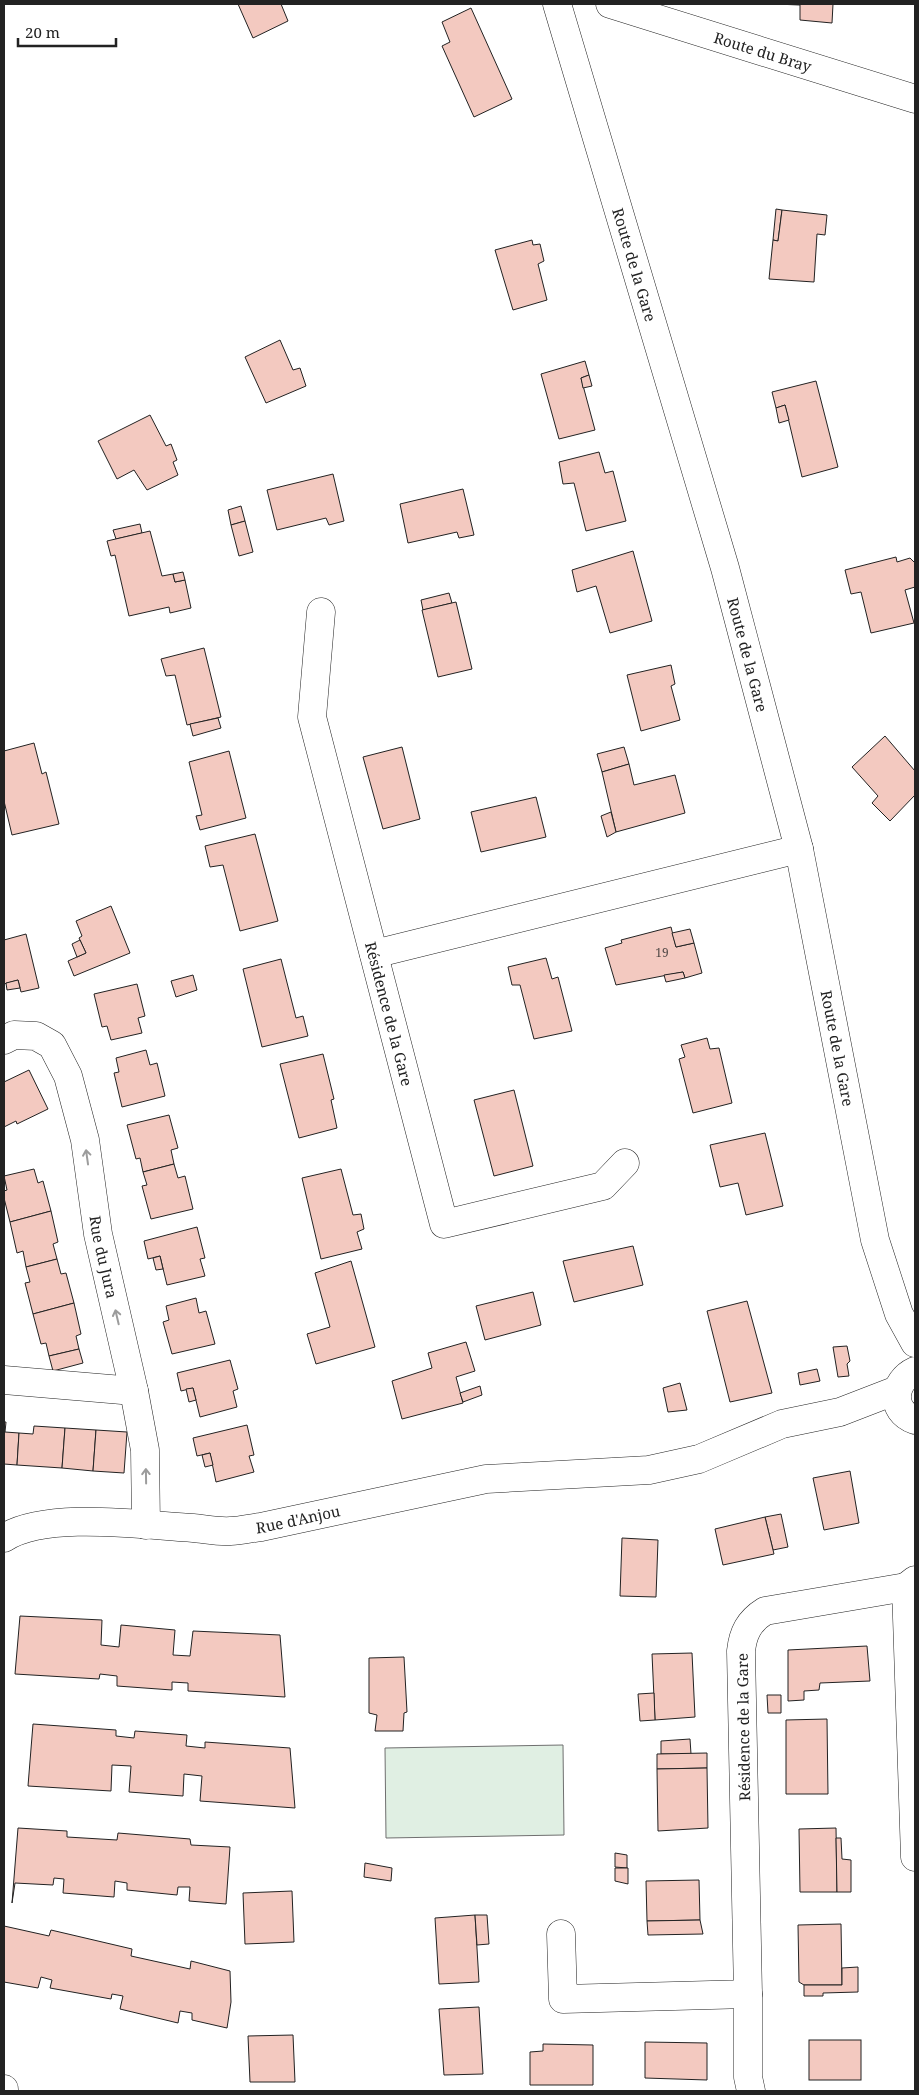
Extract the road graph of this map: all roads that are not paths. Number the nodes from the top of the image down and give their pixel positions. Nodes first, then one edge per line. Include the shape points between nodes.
1 (556, 4) edge
2 (610, 4) edge
3 (915, 99) edge
4 (321, 612) dead end
5 (799, 849) junction
6 (374, 954) junction
7 (4, 1040) edge
8 (625, 1162) dead end
9 (899, 1314) junction
10 (915, 1343) edge
11 (4, 1380) edge
12 (134, 1391) junction
13 (909, 1403) edge
14 (146, 1525) junction
15 (4, 1538) edge
16 (911, 1584) edge
17 (915, 1856) edge
18 (561, 1934) dead end
19 (748, 1994) junction
20 (751, 2091) edge

1 - 5 street, Route de la Gare via 725,568
2 - 3 street, Route du Bray
4 - 6 street, Résidence de la Gare via 312,718
5 - 6 street
5 - 9 street, Route de la Gare via 875,1240
6 - 8 street, Résidence de la Gare via 444,1224 603,1186
12 -> 7 street, Rue du Jura via 98,1234 85,1140 68,1076 52,1045 36,1036 14,1036
9 - 10 street, Route de la Gare
9 - 13 street, Route de la Gare via 898,1350
11 - 12 street
14 -> 12 street, Rue du Jura via 145,1450
13 - 14 street, Rue d'Anjou via 782,1424 727,1449 650,1470 486,1479 230,1531
14 - 15 street, Rue d'Anjou via 55,1523 35,1525
16 - 17 street, Résidence de la Gare
16 - 19 street, Résidence de la Gare via 765,1611 756,1617 742,1636
18 - 19 street via 563,1999
19 - 20 street, Résidence de la Gare via 748,2077

